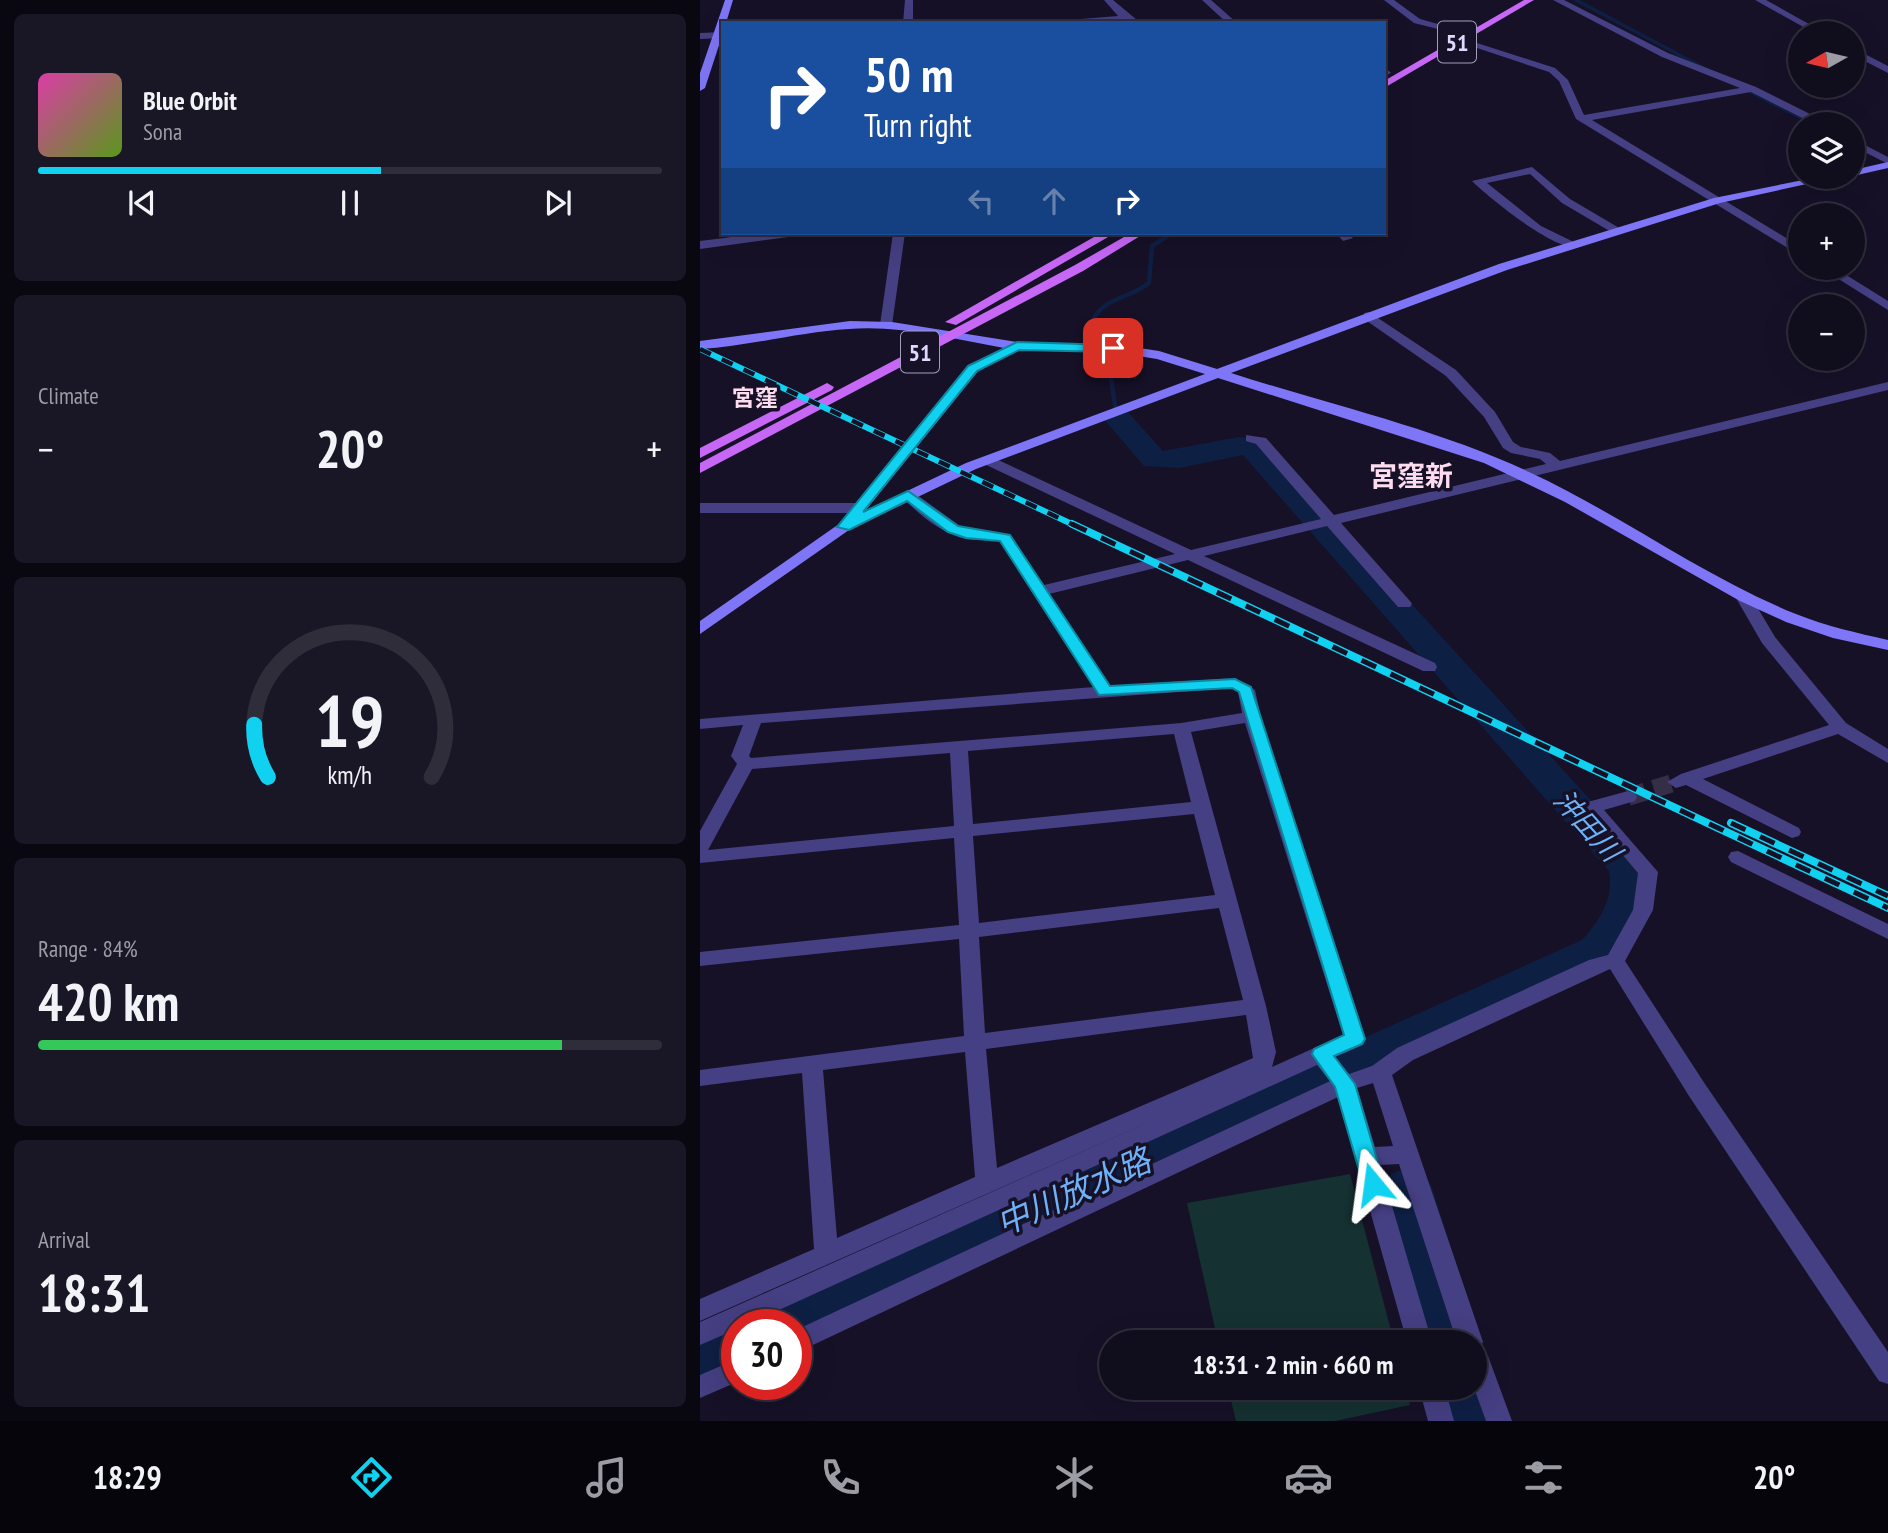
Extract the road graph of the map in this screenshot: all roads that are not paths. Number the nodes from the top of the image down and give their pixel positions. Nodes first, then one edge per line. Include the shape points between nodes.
1 (729, 0) edge
2 (909, 0) edge
3 (1108, 0) edge
4 (1206, 0) edge
5 (1388, 0) edge
6 (1510, 0) edge
7 (1530, 0) edge
8 (1557, 0) edge
9 (1759, 0) edge
10 (1133, 20) edge
11 (724, 21) edge
12 (908, 21) edge
13 (1100, 21) edge
14 (1231, 21) edge
15 (1798, 21) edge
16 (720, 35) edge
17 (700, 36) edge
18 (1456, 36) junction
19 (1866, 58) edge
20 (1888, 69) edge
21 (1386, 72) edge
22 (1386, 84) edge
23 (700, 88) edge
24 (1675, 89) dead end
25 (1752, 89) junction
26 (1696, 99) junction
27 (1798, 112) edge
28 (1583, 118) junction
29 (1865, 149) edge
30 (1888, 163) edge
31 (1865, 170) edge
32 (1788, 186) edge
33 (1718, 200) junction
34 (1617, 232) junction
35 (773, 235) edge
36 (899, 235) edge
37 (1105, 235) edge
38 (1135, 235) edge
39 (1788, 243) edge
40 (700, 245) edge
41 (1574, 245) junction
42 (1846, 280) edge
43 (1888, 306) edge
44 (1369, 316) junction
45 (886, 325) junction
46 (932, 333) junction
47 (954, 334) junction
48 (700, 345) edge
49 (1017, 346) junction
50 (1216, 373) junction
51 (1888, 386) edge
52 (1251, 438) dead end
53 (702, 450) edge
54 (987, 460) junction
55 (1558, 466) junction
56 (700, 468) edge
57 (1524, 475) junction
58 (908, 495) junction
59 (700, 508) edge
60 (859, 508) junction
61 (1331, 521) junction
62 (844, 527) junction
63 (1191, 555) junction
64 (1040, 591) junction
65 (1744, 598) junction
66 (1404, 604) dead end
67 (700, 629) edge
68 (1888, 645) edge
69 (1429, 667) dead end
70 (1105, 691) junction
71 (1252, 717) junction
72 (754, 718) junction
73 (700, 724) edge
74 (1840, 727) junction
75 (1181, 728) junction
76 (959, 746) junction
77 (1888, 757) edge
78 (746, 764) junction
79 (1628, 797) tunnel mouth
80 (1203, 807) junction
81 (964, 831) junction
82 (1792, 832) dead end
83 (700, 848) edge
84 (700, 857) edge
85 (1738, 857) dead end
86 (1226, 900) junction
87 (969, 932) junction
88 (1888, 932) edge
89 (700, 959) edge
90 (1615, 961) junction
91 (1255, 1006) junction
92 (975, 1044) junction
93 (1321, 1054) junction
94 (812, 1064) junction
95 (1380, 1072) junction
96 (700, 1078) edge
97 (1345, 1084) junction
98 (1407, 1154) junction
99 (1366, 1157) junction
100 (987, 1182) junction
101 (826, 1255) junction
102 (700, 1310) edge
103 (1416, 1330) edge
104 (1466, 1330) edge
105 (812, 1334) edge
106 (700, 1335) edge
107 (1888, 1373) edge
108 (721, 1377) edge
109 (700, 1387) edge
110 (1487, 1388) edge
111 (1435, 1400) edge
112 (1441, 1421) edge
113 (1499, 1421) edge

1 - 11 street
2 - 12 street
3 - 10 street
4 - 14 street
5 - 18 street via 1417,21
6 - 18 main road, 51
7 - 18 main road, 51
8 - 25 street via 1665,55
9 - 15 street
10 - 13 street
16 - 17 street
16 - 23 street
18 - 21 main road, 51
18 - 22 main road, 51
18 - 28 street via 1552,70 1563,80
19 - 20 street
24 - 26 street
25 - 26 street
25 - 27 street
26 - 28 street
28 - 33 street
29 - 30 street
30 - 31 street
32 - 33 street
33 - 34 street
33 - 39 street
34 - 41 street
34 - 41 street via 1566,201 1532,170 1478,181 1537,228
35 - 40 street
36 - 45 street
37 - 46 main road, 51
38 - 47 main road, 51
41 - 44 street
42 - 43 street
44 - 50 street
44 - 55 street via 1451,373 1490,415 1508,444 1545,456
45 - 46 street
45 - 48 street via 850,325
46 - 47 street
46 - 53 main road, 51
47 - 49 street
47 - 56 main road, 51
49 - 50 street via 1113,348 1159,355
49 - 60 street via 973,368
50 - 54 street
50 - 57 street via 1462,450
51 - 55 street
52 - 61 street via 1261,441
54 - 58 street
54 - 63 street
55 - 57 street
57 - 61 street
57 - 65 street via 1616,522
58 - 62 street
58 - 64 street via 953,529 1005,538
59 - 60 street
60 - 62 street
61 - 63 street
61 - 66 street
62 - 67 street
63 - 64 street
63 - 69 street
64 - 70 street
65 - 68 street via 1813,626
65 - 74 street via 1768,639
70 - 71 street via 1235,683 1246,690
70 - 72 street
71 - 75 street
71 - 93 street via 1355,1039
72 - 73 street
72 - 78 street via 740,756
74 - 77 street
74 - 82 street via 1682,780
75 - 76 street
75 - 80 street
76 - 78 street
76 - 81 street
78 - 83 street
79 - 90 street via 1591,807 1648,872 1643,910
80 - 81 street
80 - 86 street
81 - 84 street
81 - 87 street
85 - 88 street
86 - 87 street
86 - 91 street
87 - 89 street
87 - 92 street
90 - 95 street via 1597,965 1405,1054
90 - 107 street
91 - 92 street
91 - 100 street via 1265,1052 1263,1063
92 - 94 street
92 - 100 street
93 - 97 street
93 - 106 street
94 - 96 street
94 - 101 street
95 - 97 street
95 - 98 street
97 - 99 street
97 - 105 street
98 - 99 street
98 - 104 street
99 - 103 street
100 - 101 street
101 - 102 street
108 - 109 street
110 - 113 street
111 - 112 street

